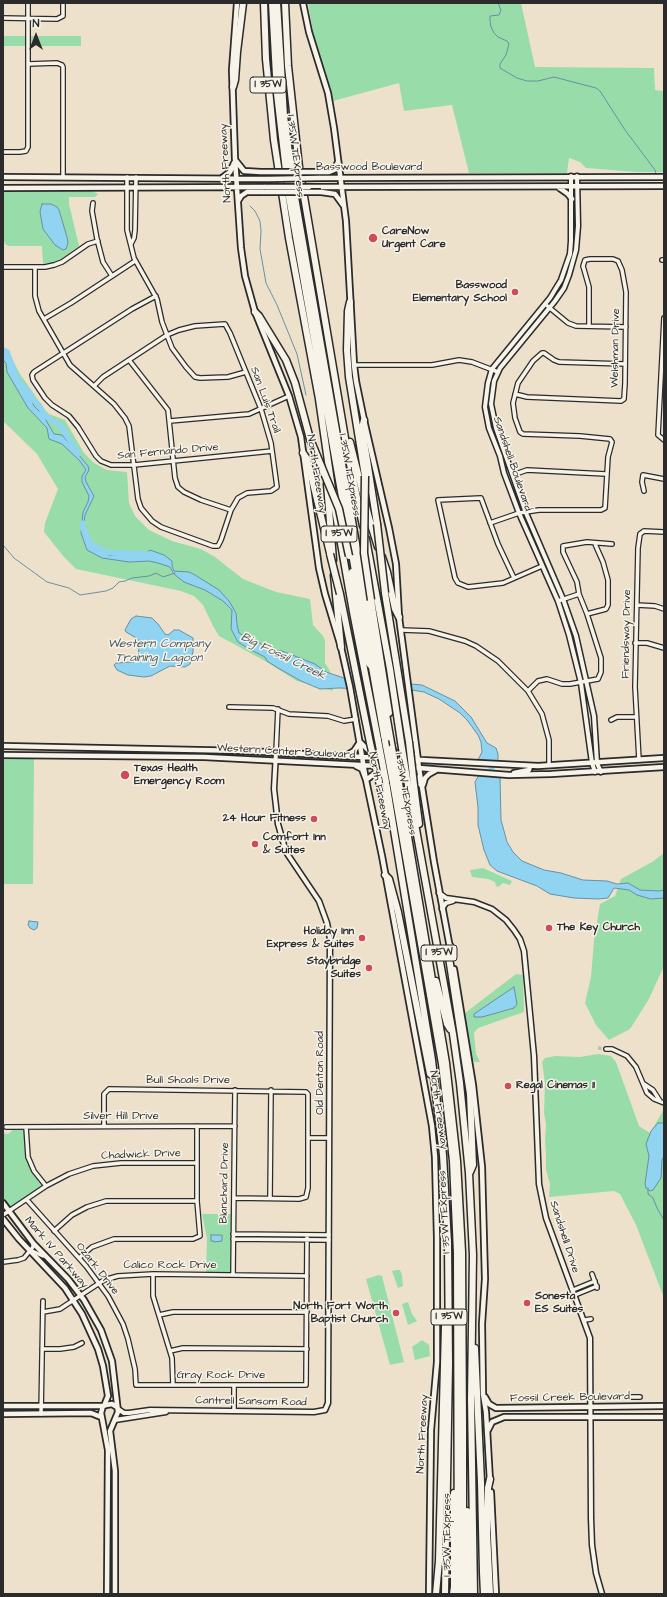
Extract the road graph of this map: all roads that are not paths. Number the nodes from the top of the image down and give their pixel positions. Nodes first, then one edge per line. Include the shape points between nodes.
1 (28, 3) edge
2 (63, 3) edge
3 (237, 3) edge
4 (243, 3) edge
5 (264, 3) edge
6 (272, 3) edge
7 (277, 3) edge
8 (285, 3) edge
9 (303, 3) edge
10 (3, 18) edge
11 (28, 19) junction
12 (28, 64) junction
13 (232, 87) junction
14 (3, 152) edge
15 (235, 159) junction
16 (339, 161) junction
17 (572, 176) junction
18 (577, 176) junction
19 (3, 177) edge
20 (63, 177) junction
21 (127, 177) junction
22 (136, 177) junction
23 (341, 177) junction
24 (501, 177) junction
25 (664, 177) edge
26 (221, 178) junction
27 (237, 178) junction
28 (501, 186) junction
29 (557, 186) junction
30 (571, 186) junction
31 (578, 186) junction
32 (664, 186) edge
33 (237, 187) junction
34 (342, 187) junction
35 (3, 188) edge
36 (127, 188) junction
37 (135, 188) junction
38 (264, 190) junction
39 (321, 190) junction
40 (572, 198) junction
41 (238, 201) junction
42 (93, 203) dead end
43 (344, 206) junction
44 (127, 225) junction
45 (135, 225) junction
46 (128, 236) junction
47 (134, 236) junction
48 (98, 241) junction
49 (131, 244) junction
50 (135, 261) junction
51 (3, 267) edge
52 (35, 267) junction
53 (112, 276) junction
54 (156, 296) junction
55 (350, 302) junction
56 (545, 304) junction
57 (550, 308) junction
58 (255, 312) junction
59 (664, 318) edge
60 (44, 319) junction
61 (589, 326) junction
62 (626, 327) junction
63 (167, 335) junction
64 (64, 354) junction
65 (129, 360) junction
66 (625, 364) junction
67 (354, 365) junction
68 (492, 369) junction
69 (246, 372) junction
70 (334, 372) junction
71 (498, 372) junction
72 (94, 386) junction
73 (515, 394) junction
74 (289, 396) junction
75 (319, 398) junction
76 (261, 409) junction
77 (364, 420) junction
78 (170, 421) junction
79 (664, 440) edge
80 (272, 451) junction
81 (304, 453) junction
82 (173, 461) junction
83 (134, 465) junction
84 (606, 474) junction
85 (513, 475) junction
86 (664, 479) edge
87 (644, 492) dead end
88 (231, 510) junction
89 (519, 513) junction
90 (526, 513) junction
91 (490, 523) junction
92 (664, 532) edge
93 (595, 544) junction
94 (612, 544) dead end
95 (542, 566) junction
96 (514, 578) junction
97 (580, 594) junction
98 (563, 599) junction
99 (558, 601) junction
100 (637, 605) junction
101 (664, 609) edge
102 (587, 614) junction
103 (399, 617) junction
104 (401, 630) junction
105 (635, 643) junction
106 (341, 647) junction
107 (664, 648) edge
108 (378, 668) junction
109 (394, 668) junction
110 (583, 682) junction
111 (528, 691) junction
112 (383, 701) junction
113 (229, 707) dead end
114 (278, 709) junction
115 (636, 717) junction
116 (356, 719) junction
117 (611, 720) dead end
118 (416, 736) junction
119 (360, 742) junction
120 (3, 746) edge
121 (46, 747) junction
122 (133, 748) junction
123 (206, 750) junction
124 (276, 752) junction
125 (3, 755) edge
126 (38, 755) junction
127 (133, 756) junction
128 (346, 756) junction
129 (363, 757) junction
130 (206, 758) junction
131 (664, 758) edge
132 (419, 759) junction
133 (639, 760) junction
134 (276, 761) junction
135 (592, 763) junction
136 (597, 763) junction
137 (352, 765) junction
138 (364, 765) junction
139 (530, 766) junction
140 (549, 766) junction
141 (664, 767) edge
142 (419, 768) junction
143 (436, 770) junction
144 (595, 772) junction
145 (601, 772) junction
146 (509, 775) junction
147 (366, 780) junction
148 (382, 782) junction
149 (396, 783) junction
150 (411, 785) junction
151 (422, 787) junction
152 (385, 875) junction
153 (439, 892) junction
154 (455, 900) junction
155 (442, 910) junction
156 (423, 920) junction
157 (450, 946) junction
158 (453, 1034) junction
159 (606, 1048) tunnel mouth
160 (235, 1090) junction
161 (271, 1090) junction
162 (662, 1103) edge
163 (104, 1126) junction
164 (198, 1126) junction
165 (235, 1126) junction
166 (6, 1127) dead end
167 (26, 1127) junction
168 (441, 1132) junction
169 (308, 1138) junction
170 (329, 1138) junction
171 (197, 1163) junction
172 (469, 1173) junction
173 (46, 1186) junction
174 (234, 1198) junction
175 (270, 1198) junction
176 (26, 1200) junction
177 (197, 1201) junction
178 (3, 1203) edge
179 (8, 1212) junction
180 (3, 1215) edge
181 (3, 1219) edge
182 (54, 1231) junction
183 (233, 1234) junction
184 (272, 1235) junction
185 (307, 1235) junction
186 (329, 1238) junction
187 (233, 1239) junction
188 (272, 1239) junction
189 (307, 1240) junction
190 (33, 1243) junction
191 (30, 1250) junction
192 (48, 1258) junction
193 (79, 1258) junction
194 (3, 1262) edge
195 (448, 1271) junction
196 (153, 1274) junction
197 (592, 1274) dead end
198 (233, 1275) junction
199 (308, 1276) junction
200 (595, 1281) junction
201 (99, 1283) junction
202 (573, 1290) junction
203 (575, 1295) junction
204 (81, 1296) junction
205 (74, 1300) junction
206 (43, 1301) dead end
207 (472, 1305) junction
208 (43, 1312) junction
209 (307, 1312) junction
210 (158, 1315) junction
211 (591, 1319) dead end
212 (585, 1320) junction
213 (82, 1343) dead end
214 (42, 1349) junction
215 (307, 1349) junction
216 (170, 1351) junction
217 (136, 1384) joint
218 (173, 1385) junction
219 (234, 1385) junction
220 (483, 1394) junction
221 (3, 1406) edge
222 (41, 1406) junction
223 (104, 1406) junction
224 (591, 1406) junction
225 (631, 1406) junction
226 (637, 1406) junction
227 (664, 1406) edge
228 (118, 1408) junction
229 (327, 1408) joint
230 (174, 1410) junction
231 (234, 1411) junction
232 (3, 1414) edge
233 (41, 1414) junction
234 (591, 1417) junction
235 (664, 1417) edge
236 (101, 1418) junction
237 (115, 1421) junction
238 (487, 1432) junction
239 (463, 1446) junction
240 (457, 1450) junction
241 (490, 1479) junction
242 (107, 1535) junction
243 (115, 1536) junction
244 (439, 1572) junction
245 (107, 1594) edge
246 (115, 1594) edge
247 (428, 1594) edge
248 (436, 1594) edge
249 (439, 1594) edge
250 (445, 1594) edge
251 (453, 1594) edge
252 (458, 1594) edge
253 (463, 1594) edge
254 (468, 1594) edge
255 (474, 1594) edge
256 (484, 1594) edge
257 (490, 1594) edge
258 (496, 1594) edge
259 (602, 1594) edge

1 - 11 street
2 - 11 street via 61,18
3 - 13 main road, North Freeway
4 - 13 highway via 235,80
5 - 75 highway, North Freeway / I 35W via 266,59 275,147
6 - 108 highway, I 35W TEXpress via 277,88 290,204
7 - 108 highway, I 35W TEXpress via 284,116 295,197
8 - 70 highway, I 35W via 289,74 299,166
9 - 16 main road via 328,93
10 - 11 street
11 - 12 street
12 - 14 street via 28,147 26,151
12 - 20 street via 57,64 63,67
13 - 15 main road, North Freeway
15 - 16 main road, bridge via 244,171 261,172 329,172 334,170
15 - 26 main road via 230,172
15 - 27 main road, North Freeway
16 - 23 main road
17 - 18 main road, Basswood Boulevard
17 - 24 main road, Basswood Boulevard
17 - 30 street, Sandshell Boulevard
18 - 25 main road, Basswood Boulevard
18 - 31 street, Sandshell Boulevard
19 - 20 main road, Basswood Boulevard
20 - 21 main road, Basswood Boulevard
21 - 22 main road, Basswood Boulevard
21 - 36 street
22 - 26 main road, Basswood Boulevard
22 - 37 street
23 - 24 main road, Basswood Boulevard
23 - 27 main road, Basswood Boulevard, bridge
23 - 34 main road
24 - 28 main road
26 - 27 main road, Basswood Boulevard
27 - 33 main road, North Freeway
28 - 29 main road, Basswood Boulevard
28 - 34 main road, Basswood Boulevard
29 - 30 main road, Basswood Boulevard
29 - 40 main road
30 - 31 main road, Basswood Boulevard
30 - 40 street, Sandshell Boulevard
31 - 32 main road, Basswood Boulevard
31 - 57 street, Sandshell Boulevard via 576,250 564,288
33 - 37 main road, Basswood Boulevard
33 - 38 main road, Basswood Boulevard
33 - 41 main road, North Freeway
34 - 39 main road, Basswood Boulevard
34 - 43 main road
35 - 36 main road, Basswood Boulevard
36 - 37 main road, Basswood Boulevard
36 - 44 street
37 - 45 street
38 - 39 main road, Basswood Boulevard, bridge
38 - 41 main road via 247,192
39 - 43 main road via 335,194
40 - 56 street, Sandshell Boulevard via 570,254 561,280
41 - 58 main road, North Freeway via 244,276
42 - 48 street via 92,211
43 - 55 main road
44 - 45 street
44 - 46 street
45 - 47 street
46 - 47 street
46 - 49 street
47 - 49 street
48 - 52 street via 88,244 62,262
48 - 53 street via 103,262
49 - 50 street
50 - 53 street
50 - 54 street
51 - 52 street
52 - 60 street via 35,296
53 - 60 street
54 - 63 street
54 - 64 street
55 - 67 main road
55 - 108 highway, bridge via 347,350 349,377 365,476 364,553
56 - 57 street
56 - 68 street, Sandshell Boulevard
57 - 61 street via 568,323
57 - 71 street, Sandshell Boulevard
58 - 74 main road, North Freeway
58 - 108 highway, bridge via 286,360 310,439 339,509 366,657 368,663
59 - 79 street via 658,435
60 - 64 street
61 - 62 street
61 - 62 street, Welshman Drive via 589,287 583,266 586,260 590,259 613,259 618,261 622,270 626,292
62 - 66 street, Welshman Drive
63 - 65 street
63 - 69 street via 178,357 195,377 222,377
63 - 69 street, San Luis Trail via 195,326 225,324
64 - 72 street via 70,365
64 - 83 street, San Fernando Drive via 34,372 33,380 45,398 69,416 96,456 111,465
65 - 72 street via 103,376
65 - 78 street via 168,410
66 - 73 street via 559,362 542,353 524,373
66 - 73 street, Welshman Drive via 624,399 621,401 527,397
67 - 68 street via 432,364 459,360
67 - 77 main road
68 - 71 street
68 - 89 street, Sandshell Boulevard via 485,396 486,417
69 - 76 street, San Luis Trail
70 - 103 highway via 369,518 388,572
70 - 109 highway, I 35W via 347,450
71 - 85 street, Sandshell Boulevard via 492,392 492,416
72 - 83 street via 114,404 127,422
73 - 84 street via 515,418 523,434 610,439 612,442
74 - 76 street
74 - 81 main road, North Freeway
75 - 106 highway via 332,535 334,592
75 - 148 highway, North Freeway / I 35W, bridge via 334,502 378,740
76 - 78 street via 249,414
76 - 80 street, San Luis Trail
77 - 103 main road via 392,546 398,582
77 - 109 highway, bridge via 362,428 377,524
78 - 82 street
80 - 82 street, San Fernando Drive
80 - 88 street, San Luis Trail via 277,487 271,491 247,493 238,498
81 - 106 main road, North Freeway via 319,568
81 - 148 highway, bridge via 340,594 370,743
82 - 83 street, San Fernando Drive
82 - 88 street via 178,487 207,502
83 - 88 street, San Luis Trail via 141,508 161,527 218,546
84 - 85 street via 527,470
84 - 90 street via 604,510 555,509
85 - 90 street, Sandshell Boulevard
86 - 87 street via 643,475
89 - 90 street
89 - 91 street
89 - 95 street, Sandshell Boulevard
90 - 98 street, Sandshell Boulevard
91 - 96 street
91 - 96 street via 481,498 438,500 458,583 474,587 504,583
92 - 100 street, Friendsway Drive via 644,531 640,534
93 - 94 street
93 - 97 street via 587,542 563,546 563,552
93 - 102 street via 608,580 608,605 606,609
95 - 96 street
95 - 99 street, Sandshell Boulevard
97 - 98 street
97 - 102 street
98 - 99 street
98 - 110 street, Sandshell Boulevard via 576,636
99 - 110 street, Sandshell Boulevard
100 - 101 street
100 - 105 street, Friendsway Drive
102 - 110 street via 597,642 601,672 598,679
103 - 104 main road
104 - 111 street via 429,631 476,646 498,660
104 - 118 main road
105 - 107 street via 647,643
105 - 115 street, Friendsway Drive
106 - 116 main road, North Freeway
108 - 112 highway, I 35W TEXpress
109 - 150 highway, bridge via 409,742
109 - 150 highway, I 35W, bridge via 395,702
110 - 111 street via 566,684 547,679 538,681
110 - 135 street, Sandshell Boulevard
110 - 136 street, Sandshell Boulevard via 594,716
111 - 140 street via 545,723 549,740
112 - 149 highway, I 35W TEXpress, bridge via 385,741
112 - 149 highway, I 35W TEXpress, bridge via 393,741
113 - 114 street
114 - 116 street via 289,714 328,716 344,721
114 - 124 street
115 - 117 street via 617,717
115 - 133 street, Friendsway Drive
116 - 119 main road, North Freeway
118 - 119 main road via 414,748 404,754 371,751
118 - 132 main road
119 - 128 main road via 354,752
119 - 129 main road, North Freeway
120 - 121 main road, Western Center Boulevard
121 - 122 main road, Western Center Boulevard
121 - 126 main road
122 - 123 main road, Western Center Boulevard
122 - 127 main road
123 - 124 main road, Western Center Boulevard
123 - 130 main road
124 - 128 main road, Western Center Boulevard
124 - 134 street, Old Denton Road
125 - 126 main road, Western Center Boulevard
126 - 127 main road, Western Center Boulevard
127 - 130 main road, Western Center Boulevard
128 - 129 main road, Western Center Boulevard
129 - 132 main road, Western Center Boulevard
129 - 138 main road, North Freeway
130 - 134 main road, Western Center Boulevard
131 - 133 main road, Western Center Boulevard
132 - 139 main road, Western Center Boulevard
132 - 142 main road
133 - 136 main road, Western Center Boulevard
134 - 137 main road, Western Center Boulevard
134 - 170 street, Old Denton Road via 276,812 286,852 319,901 330,939
135 - 136 main road, Western Center Boulevard
135 - 140 main road, Western Center Boulevard
135 - 144 street, Sandshell Boulevard
136 - 145 street, Sandshell Boulevard
137 - 138 main road, Western Center Boulevard
137 - 147 main road via 362,769
138 - 142 main road, Western Center Boulevard
138 - 147 main road, North Freeway
139 - 140 main road, Western Center Boulevard
139 - 146 main road via 529,770
141 - 145 main road, Western Center Boulevard
142 - 143 main road, Western Center Boulevard
142 - 151 main road
143 - 146 main road, Western Center Boulevard
143 - 151 main road via 425,778
144 - 145 main road, Western Center Boulevard
144 - 146 main road, Western Center Boulevard
147 - 151 main road via 378,773 410,774 416,777
147 - 152 main road, North Freeway
148 - 168 highway, North Freeway / I 35W via 395,837 431,1053
149 - 156 highway, I 35W TEXpress
149 - 240 highway, I 35W TEXpress via 450,1131 457,1253
150 - 158 highway, I 35W
151 - 153 main road
152 - 168 highway via 389,879 398,912 430,1072 438,1128
152 - 247 main road, North Freeway via 428,1101 435,1157 437,1362 431,1443
153 - 154 street, Sandshell Drive via 446,898
153 - 155 main road
154 - 155 street via 446,903
154 - 202 street, Sandshell Drive via 474,902 492,909 514,930 524,951 534,1056 539,1184 546,1218
155 - 157 main road
156 - 158 highway via 447,1024
156 - 239 highway, I 35W TEXpress via 446,1063 456,1153 462,1252
157 - 172 highway via 448,951 470,1100 473,1165
157 - 220 main road via 473,1085 482,1167 485,1279 482,1324
158 - 172 highway, I 35W
159 - 162 street via 627,1056 644,1084 653,1090
160 - 161 street, Bull Shoals Drive
160 - 163 street, Bull Shoals Drive via 107,1089 104,1094
160 - 165 street, Blanchard Drive
161 - 169 street, Bull Shoals Drive via 308,1094
161 - 175 street
163 - 164 street, Silver Hill Drive
163 - 167 street, Silver Hill Drive
164 - 165 street, Silver Hill Drive
164 - 171 street
165 - 174 street, Blanchard Drive
166 - 167 street, Silver Hill Drive
167 - 173 street via 28,1157 34,1171
168 - 195 highway, North Freeway / I 35W
169 - 170 street
169 - 175 street via 306,1197
170 - 186 street, Old Denton Road
171 - 173 street, Chadwick Drive via 121,1163 93,1166 69,1174
171 - 177 street
172 - 207 highway, I 35W via 473,1255
173 - 176 street, Chadwick Drive
174 - 175 street
174 - 183 street, Blanchard Drive
176 - 179 street, Chadwick Drive
176 - 182 street, Ozark Drive
177 - 182 street via 106,1202 87,1207 72,1215
177 - 193 street via 200,1236 193,1239 114,1239 92,1247
178 - 179 main road, Mark IV Parkway
179 - 180 street, Chadwick Drive
179 - 190 main road, Mark IV Parkway
181 - 191 main road, Mark IV Parkway
182 - 193 street, Ozark Drive
183 - 184 street
183 - 187 street, Blanchard Drive
184 - 185 street
184 - 188 street
185 - 186 street
185 - 189 street
186 - 189 street
186 - 229 street, Old Denton Road
187 - 188 street
187 - 198 street, Blanchard Drive
188 - 189 street
189 - 199 street
190 - 191 street
190 - 192 main road, Mark IV Parkway
191 - 192 street
191 - 194 street via 24,1258
191 - 205 main road, Mark IV Parkway
192 - 204 main road, Mark IV Parkway
193 - 201 street, Ozark Drive
195 - 244 highway
195 - 250 highway, North Freeway / I 35W
196 - 198 street, Calico Rock Drive
196 - 201 street, Calico Rock Drive via 118,1276
196 - 210 street via 153,1296
197 - 200 street
198 - 199 street, Calico Rock Drive
199 - 209 street
200 - 202 street
200 - 203 street via 597,1287
201 - 204 street, Calico Rock Drive
201 - 217 street, Ozark Drive via 116,1310 128,1339
202 - 203 street, Sandshell Drive
203 - 212 street, Sandshell Drive
204 - 205 street, Calico Rock Drive
204 - 228 main road, Mark IV Parkway via 106,1343 113,1367
205 - 208 street, Calico Rock Drive via 60,1309
205 - 223 main road, Mark IV Parkway via 90,1329 103,1366 108,1396
206 - 208 street
207 - 255 highway
207 - 256 highway via 475,1312
208 - 214 street
209 - 210 street via 173,1312
209 - 215 street
210 - 216 street
211 - 212 street
212 - 224 street, Sandshell Drive via 591,1345
213 - 214 street via 74,1347
214 - 222 street
215 - 216 street via 183,1348
215 - 219 street, Gray Rock Drive via 306,1385
216 - 218 street
217 - 218 street, Gray Rock Drive
218 - 219 street, Gray Rock Drive
219 - 231 street
220 - 224 main road, Fossil Creek Boulevard via 487,1402 496,1408
220 - 238 main road
221 - 222 main road
222 - 223 main road
222 - 233 street
223 - 228 main road via 112,1404
223 - 236 main road
224 - 225 main road, Fossil Creek Boulevard
224 - 234 street, Sandshell Drive
225 - 226 main road, Fossil Creek Boulevard
225 - 226 street via 629,1397 639,1397
226 - 227 main road, Fossil Creek Boulevard
228 - 230 street, Cantrell Sansom Road via 124,1413
228 - 237 main road
229 - 231 street, Cantrell Sansom Road via 314,1412
230 - 231 street, Cantrell Sansom Road
230 - 237 street, Cantrell Sansom Road
232 - 233 main road
233 - 236 main road via 91,1412
234 - 235 main road, Fossil Creek Boulevard
234 - 238 main road, Fossil Creek Boulevard via 499,1418 492,1422
234 - 259 street, Sandshell Drive via 592,1545
236 - 237 main road
236 - 242 main road via 108,1450
237 - 243 main road via 110,1431 114,1459
238 - 241 main road
239 - 253 highway, I 35W TEXpress
239 - 254 highway
240 - 251 highway via 453,1509
240 - 252 highway, I 35W TEXpress
241 - 257 highway via 487,1533
241 - 258 main road
242 - 243 main road
242 - 245 main road
243 - 246 main road
244 - 248 highway
244 - 249 highway

